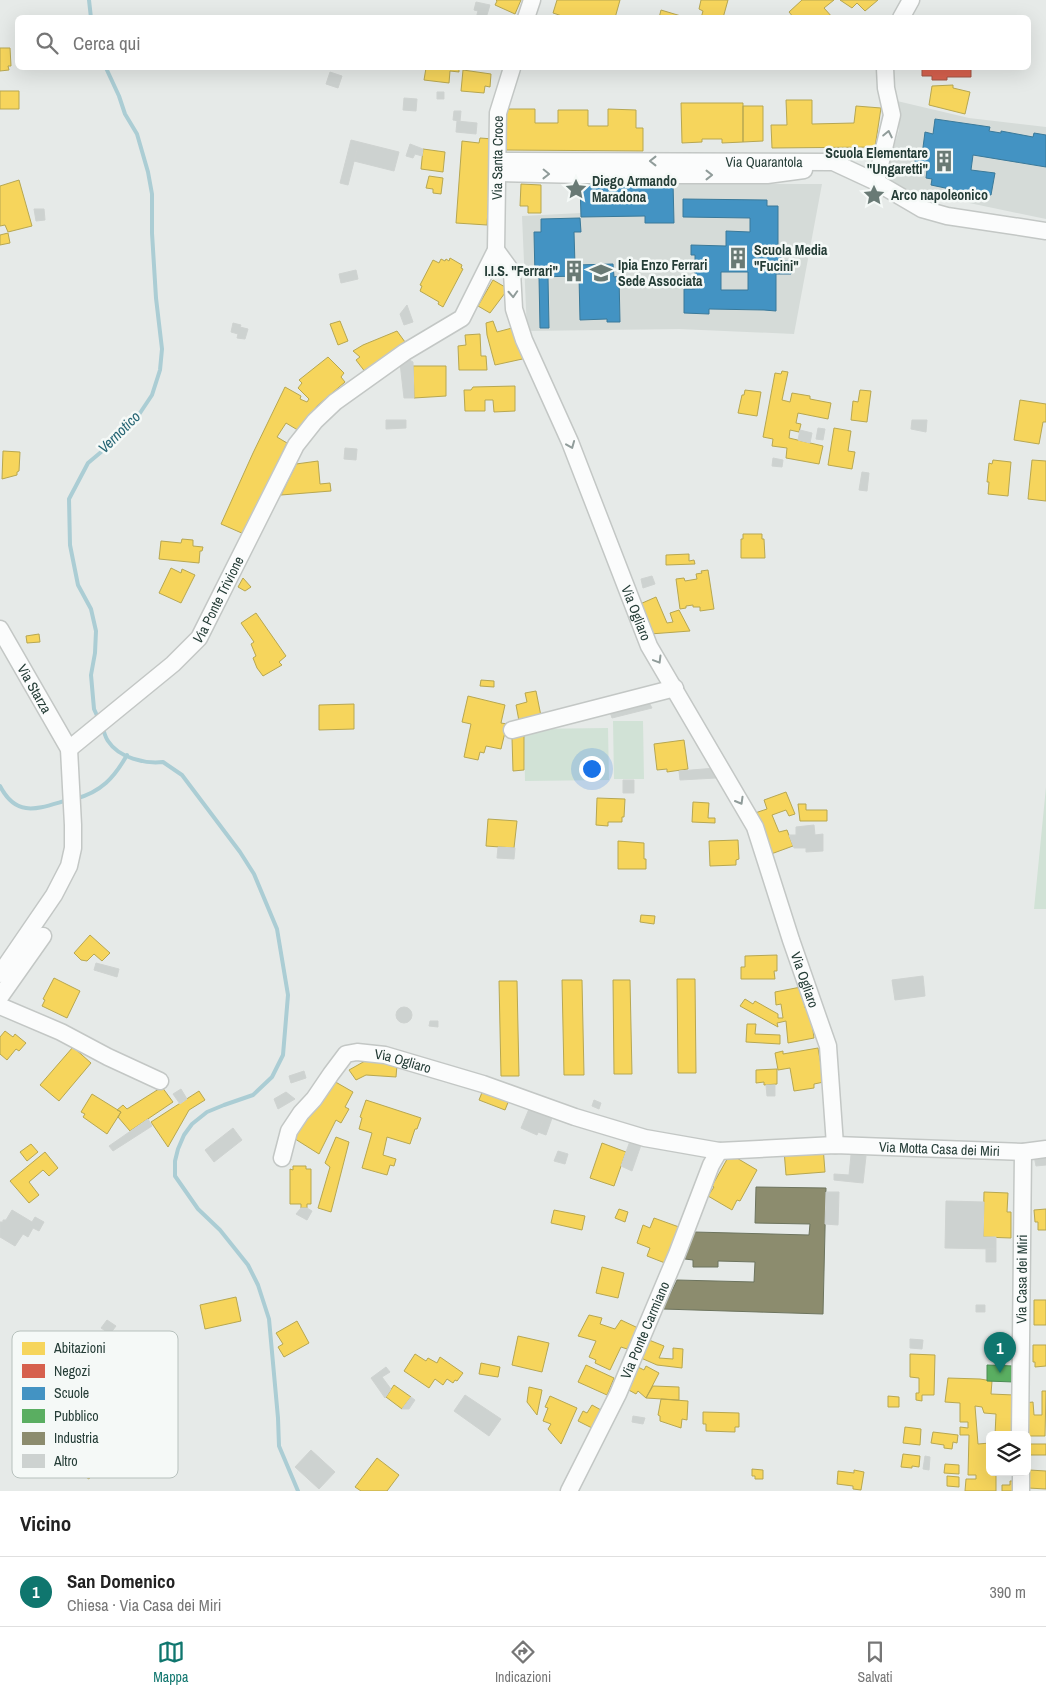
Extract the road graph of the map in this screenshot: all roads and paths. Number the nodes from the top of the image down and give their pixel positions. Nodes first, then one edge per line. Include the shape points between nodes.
1 (532, 0) edge
2 (910, 0) edge
3 (527, 15) edge
4 (902, 15) edge
5 (511, 70) edge
6 (885, 70) edge
7 (498, 167) junction
8 (876, 182) junction
9 (1046, 231) edge
10 (496, 250) junction
11 (4, 635) edge
12 (675, 688) junction
13 (512, 730) dead end
14 (69, 749) junction
15 (43, 936) dead end
16 (0, 974) edge
17 (0, 997) edge
18 (0, 1006) edge
19 (160, 1081) dead end
20 (834, 1145) junction
21 (1046, 1149) edge
22 (1023, 1152) junction
23 (282, 1158) dead end
24 (715, 1158) junction
25 (1020, 1431) edge
26 (1020, 1476) edge
27 (568, 1491) edge
28 (1021, 1491) edge

1 - 3 street
2 - 4 street
5 - 7 street, Via Santa Croce via 498,113
8 -> 6 street via 892,115
7 - 8 street, Via Quarantola via 753,168 833,162
7 - 10 street, Via Santa Croce
8 - 9 street, Via Quarantola via 922,209 946,216
10 -> 12 street, Via Ogliaro via 512,272 514,309 524,340 570,442 649,646
10 - 14 street, Via Ponte Trivione via 462,318 404,352 335,402 296,446 199,638 174,664
11 - 14 street, Via Starza
12 - 13 street
12 -> 20 street, Via Ogliaro via 755,827 828,1046
14 - 16 street via 73,825 69,866 54,896
15 - 17 street
18 - 19 street
20 - 22 street, Via Motta Casa dei Miri
20 - 24 street, Via Ogliaro
21 - 22 street, Via Motta Casa dei Miri
22 - 25 street, Via Casa dei Miri
23 - 24 street, Via Ogliaro via 289,1131 301,1113 346,1054 357,1052 385,1056 483,1084 575,1117
24 - 27 street, Via Ponte Carmiano via 618,1394
26 - 28 street

